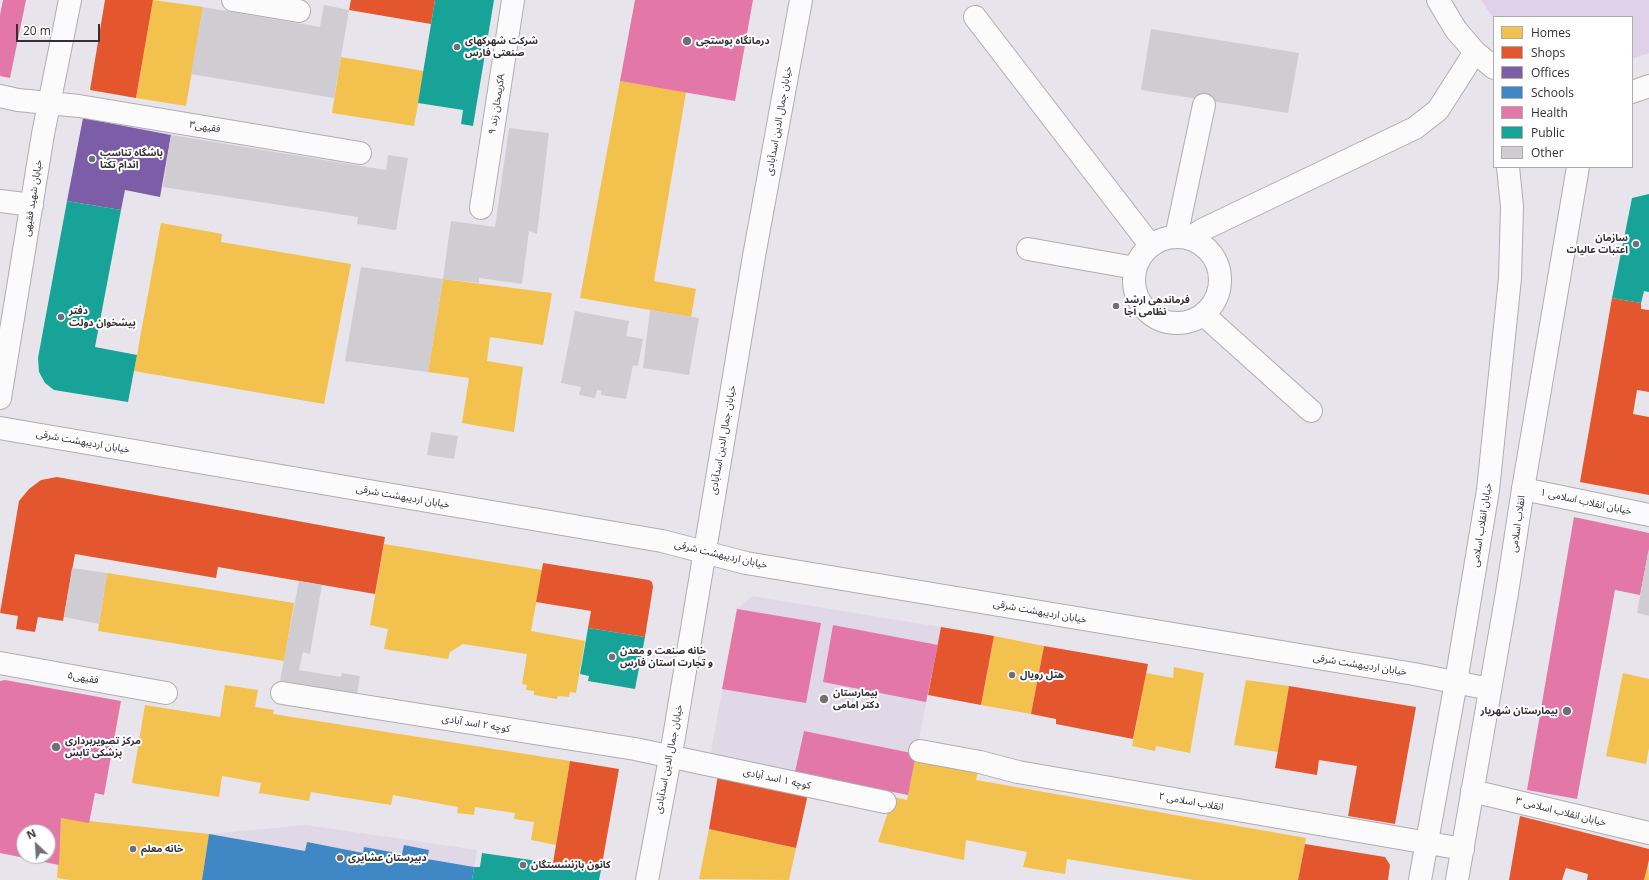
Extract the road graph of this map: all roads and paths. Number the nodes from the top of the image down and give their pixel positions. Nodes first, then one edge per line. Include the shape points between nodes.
1 (70, 0) edge
2 (233, 0) edge
3 (513, 0) edge
4 (801, 0) edge
5 (1438, 0) edge
6 (299, 11) dead end
7 (975, 18) dead end
8 (1475, 52) junction
9 (1493, 67) edge
10 (1649, 86) edge
11 (1633, 92) edge
12 (0, 96) edge
13 (50, 103) junction
14 (1204, 105) dead end
15 (360, 153) dead end
16 (1508, 168) edge
17 (1578, 168) edge
18 (0, 201) edge
19 (32, 205) junction
20 (480, 208) dead end
21 (1183, 238) junction
22 (1151, 246) junction
23 (1028, 249) dead end
24 (1135, 268) junction
25 (1204, 315) junction
26 (0, 398) edge
27 (1311, 411) dead end
28 (0, 428) edge
29 (1523, 489) junction
30 (1649, 515) edge
31 (705, 552) junction
32 (0, 662) edge
33 (1456, 682) junction
34 (1490, 689) junction
35 (166, 693) dead end
36 (282, 693) dead end
37 (920, 751) dead end
38 (670, 756) junction
39 (1472, 791) junction
40 (884, 802) dead end
41 (1649, 833) edge
42 (1426, 844) junction
43 (1463, 849) junction
44 (647, 880) edge
45 (1420, 880) edge
46 (1457, 880) edge

1 - 13 street, خیابان شهید فقیهی
2 - 6 street
3 - 20 street, کریمخان زند ۹A
4 - 31 street, خیابان جمال الدین اسدآبادی via 754,256
5 - 8 street via 1456,30
7 - 22 street
8 - 9 street
8 - 21 street via 1438,110 1415,128
10 - 11 street
12 - 13 street, فقیهی۳
13 - 15 street, فقیهی۳
13 - 19 street, خیابان شهید فقیهی
14 - 21 street
16 - 33 street, خیابان انقلاب اسلامی via 1512,207 1510,278 1488,490
17 - 29 street, انقلاب اسلامی
18 - 19 street
19 - 26 street, خیابان شهید فقیهی
21 - 22 street via 1163,239
21 - 25 street via 1202,244 1212,253 1218,265 1221,279 1219,292 1213,305
22 - 24 street via 1141,256
23 - 24 street
24 - 25 street via 1136,295 1142,307 1153,316 1165,322 1178,324
25 - 27 street
28 - 31 street, خیابان اردیبهشت شرقی via 662,541
29 - 30 street, خیابان انقلاب اسلامی ۱
29 - 34 street, انقلاب اسلامی
31 - 33 street, خیابان اردیبهشت شرقی via 746,563
31 - 38 street, خیابان جمال الدین اسدآبادی
32 - 35 street, فقیهی۵
33 - 34 street, خیابان اردیبهشت شرقی
33 - 42 street, خیابان انقلاب اسلامی
34 - 39 street, انقلاب اسلامی
36 - 38 street, کوچه ۲ اسد آبادی
37 - 42 street, ۲ انقلاب اسلامی via 1018,772
38 - 40 street, کوچه ۱ اسد آبادی
38 - 44 street, خیابان جمال الدین اسدآبادی
39 - 41 street, خیابان انقلاب اسلامی ۳
39 - 43 street, انقلاب اسلامی
42 - 43 street, ۲ انقلاب اسلامی
42 - 45 street, خیابان انقلاب اسلامی
43 - 46 street, انقلاب اسلامی

